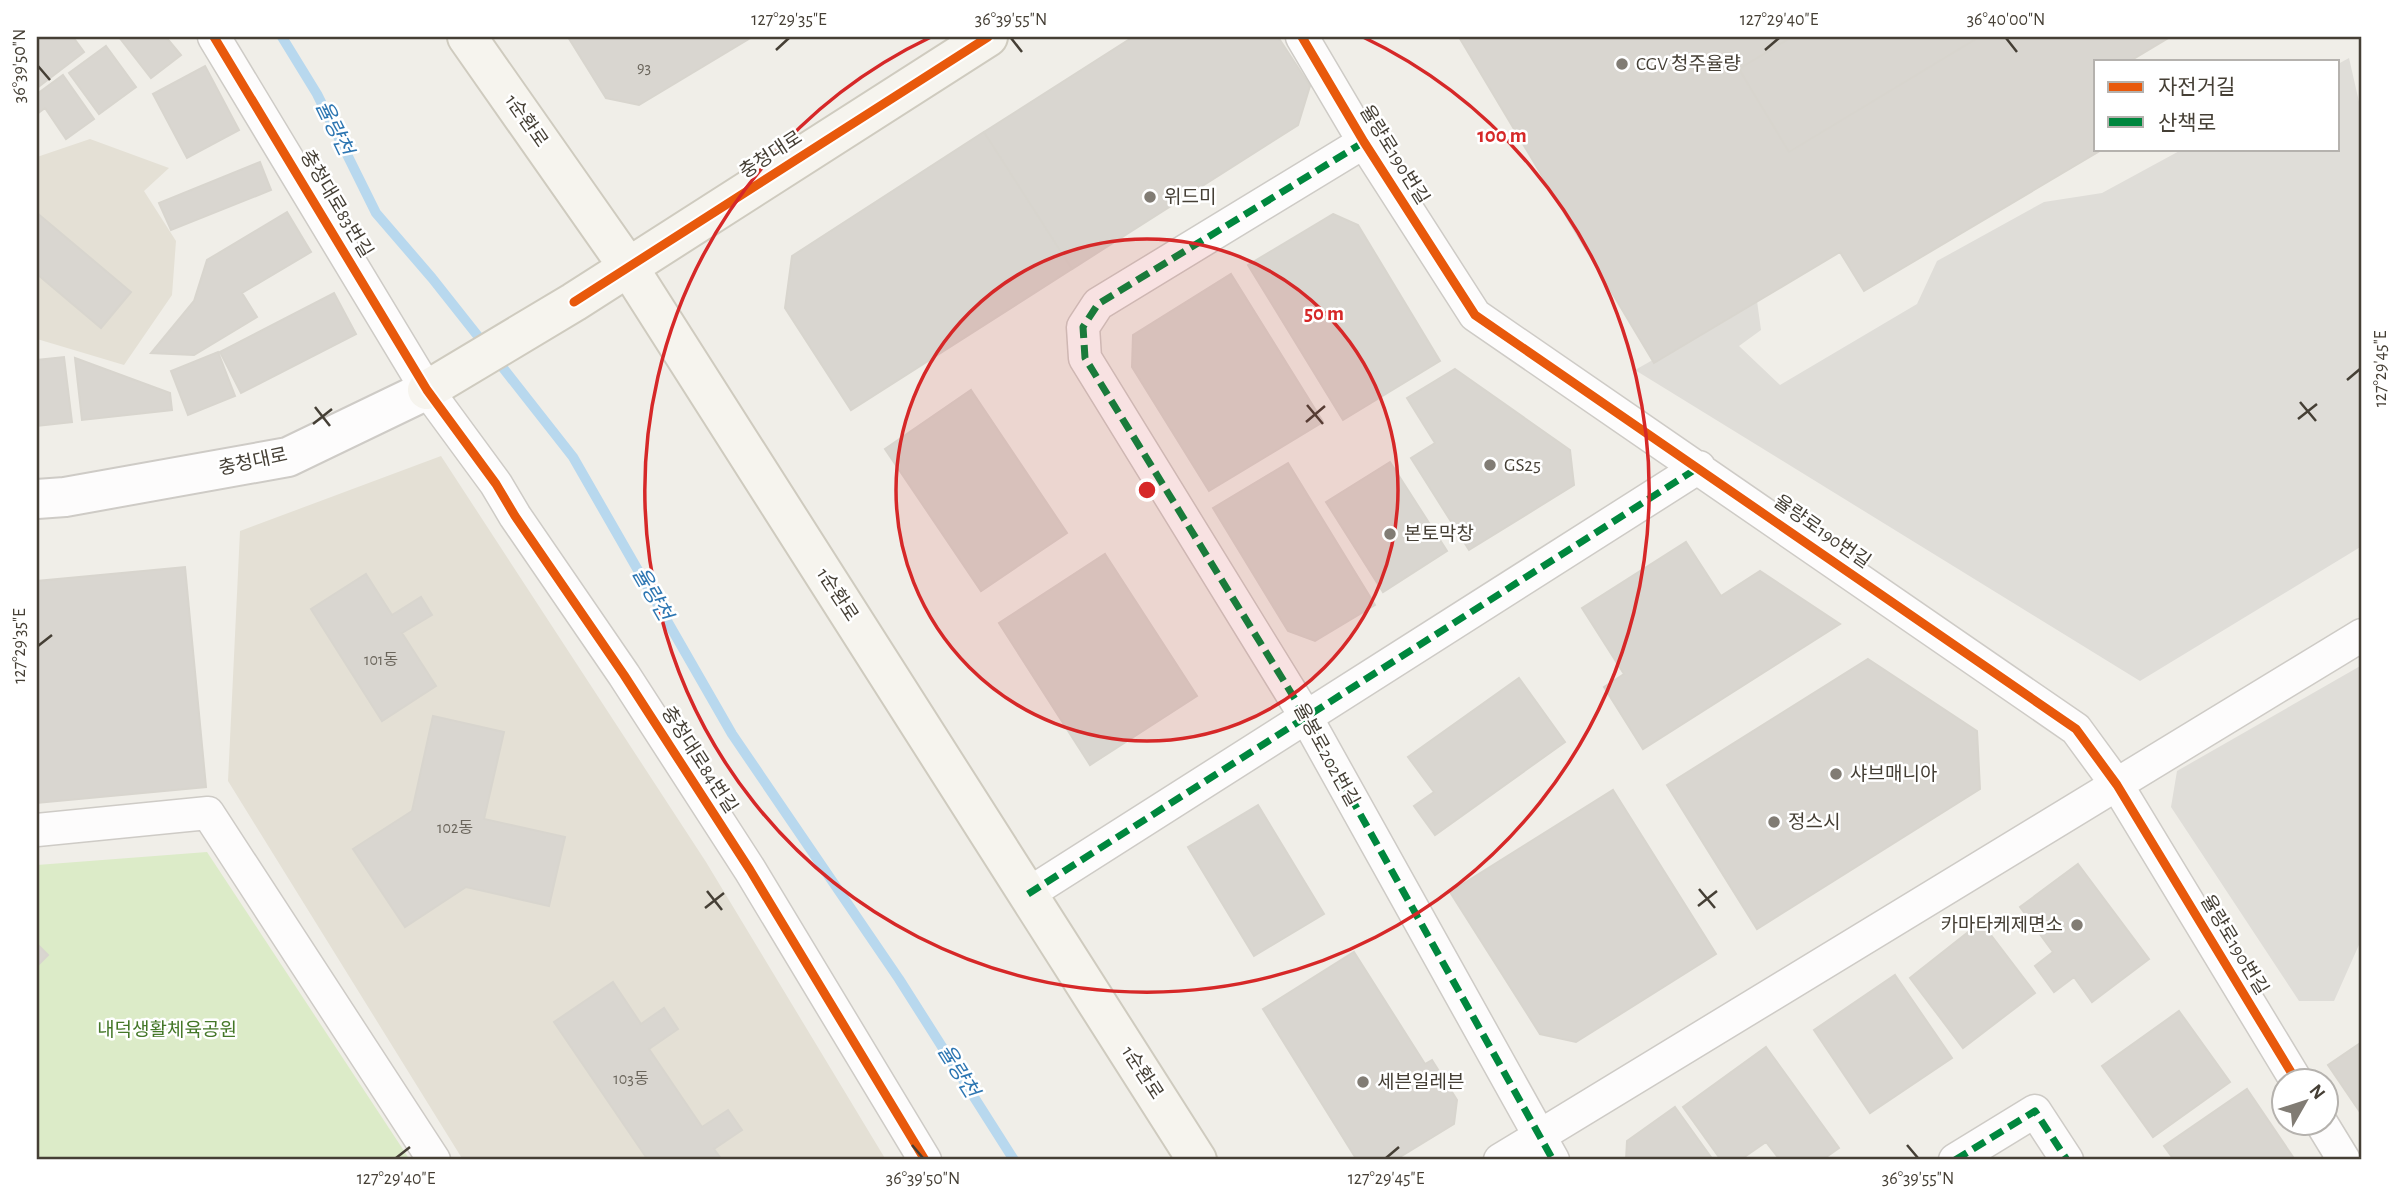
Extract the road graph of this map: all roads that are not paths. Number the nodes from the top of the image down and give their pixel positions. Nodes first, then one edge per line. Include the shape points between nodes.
1 (214, 37) edge
2 (467, 37) edge
3 (988, 37) edge
4 (1302, 37) edge
5 (1364, 142) junction
6 (629, 268) junction
7 (440, 382) junction
8 (1699, 467) junction
9 (37, 499) edge
10 (2362, 635) edge
11 (1306, 717) junction
12 (2117, 785) junction
13 (37, 830) edge
14 (1028, 894) junction
15 (2289, 1068) edge
16 (2331, 1138) edge
17 (1546, 1149) edge
18 (434, 1160) edge
19 (925, 1160) edge
20 (1197, 1160) edge
21 (1500, 1160) edge
22 (1955, 1160) edge
23 (2067, 1160) edge
24 (2344, 1160) edge

1 - 7 street, 충청대로83번길
2 - 6 main road, 1순환로
3 - 6 main road, 충청대로
4 - 5 street, 율량로190번길
5 - 8 street, 율량로190번길 via 1475,315
5 - 11 street, 율봉로202번길 via 1098,304 1083,327 1085,358
6 - 7 main road, 충청대로
6 - 14 main road, 1순환로
7 - 9 street, 충청대로 via 288,457
7 - 19 street, 충청대로84번길 via 515,516 750,870
8 - 11 street
8 - 12 street, 율량로190번길 via 2076,729
10 - 12 street
11 - 14 street
11 - 17 street, 율봉로202번길
12 - 15 street, 율량로190번길
12 - 17 street
13 - 18 street via 208,813
14 - 20 main road, 1순환로
16 - 24 street
17 - 21 street
22 - 23 street via 2035,1111

